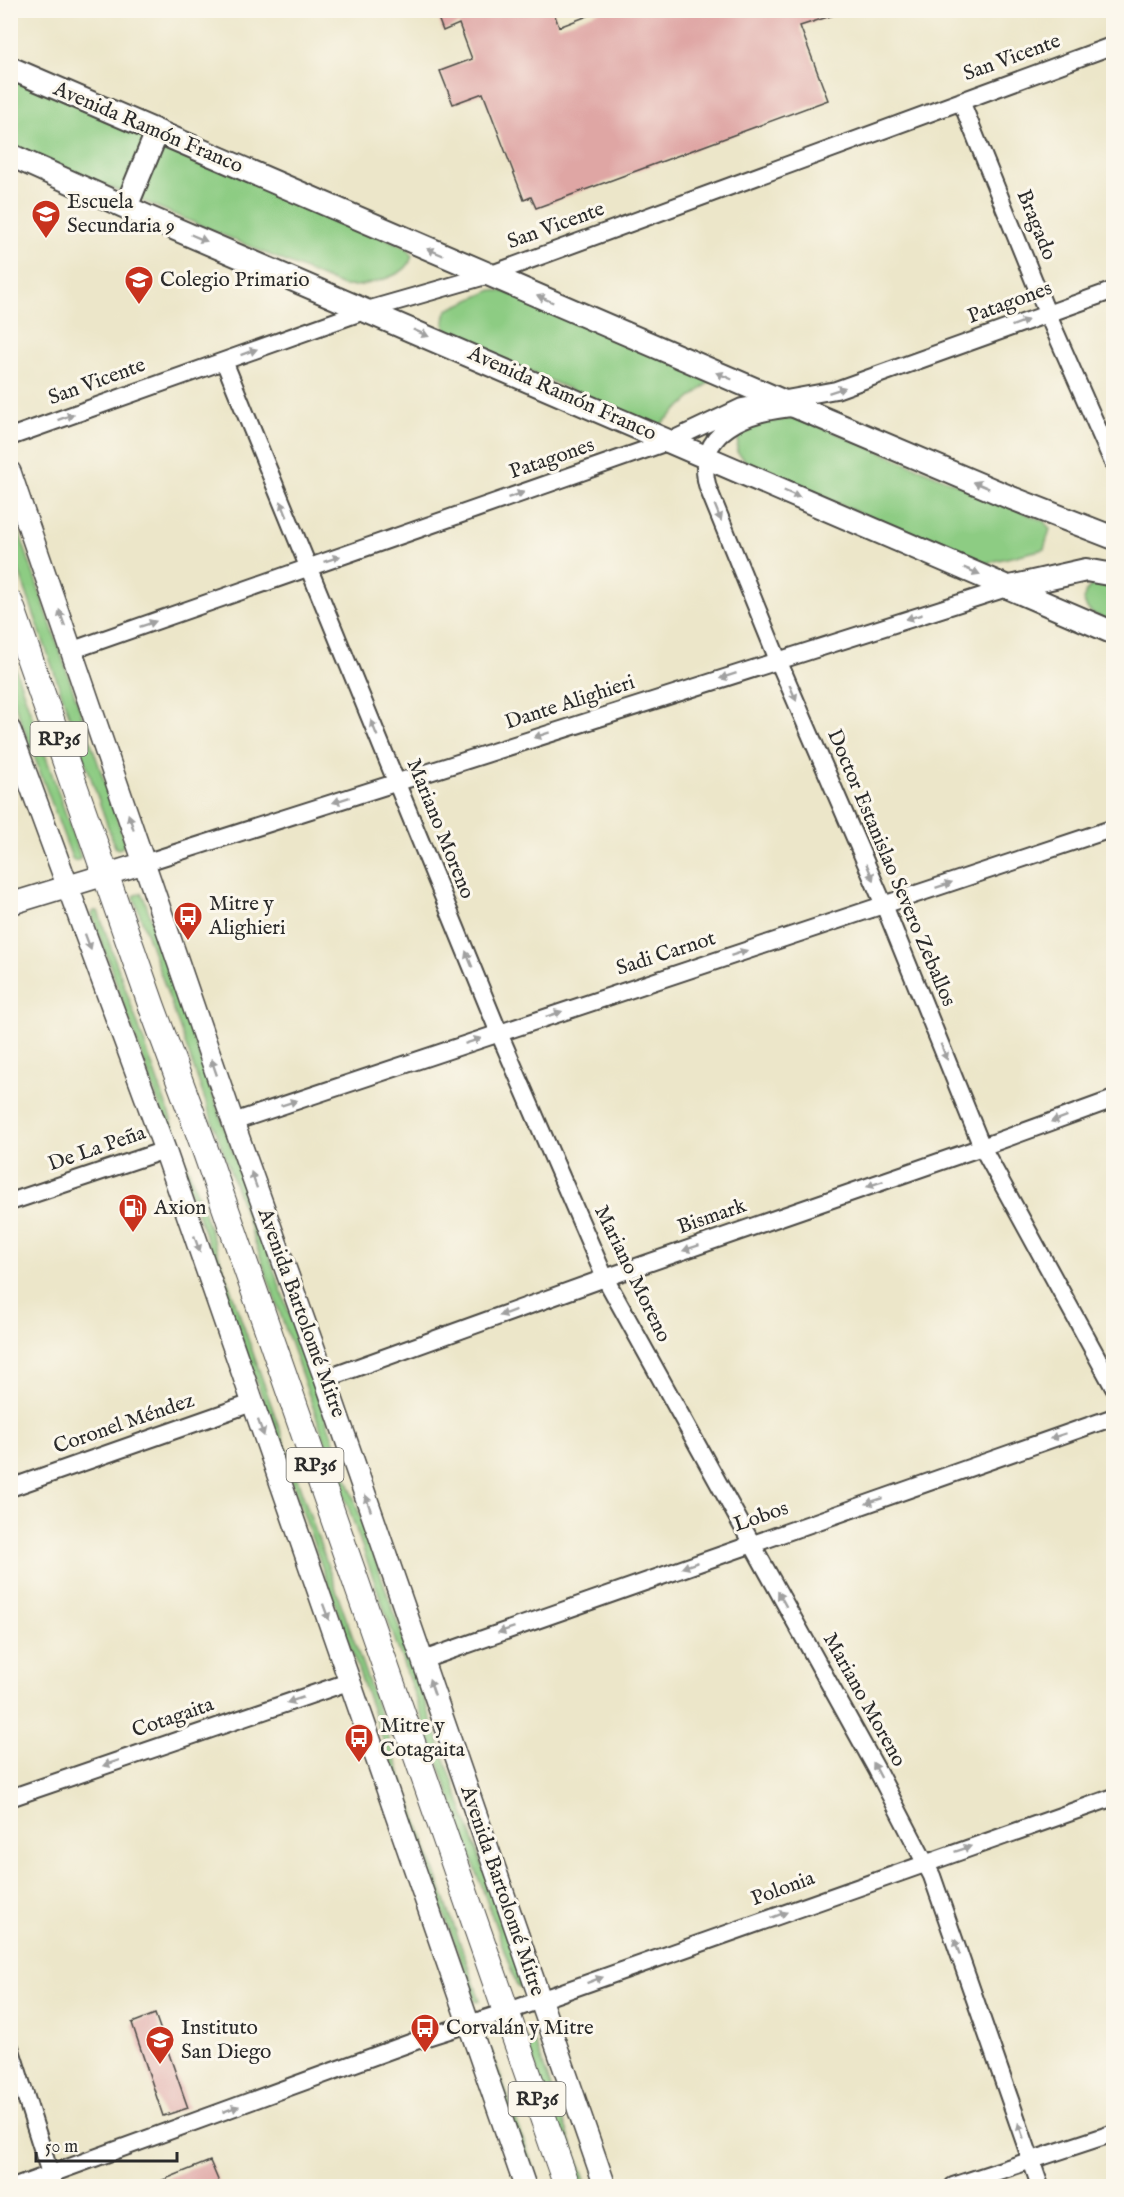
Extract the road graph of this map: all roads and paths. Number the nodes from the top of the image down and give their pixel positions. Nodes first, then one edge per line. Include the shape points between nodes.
1 (1113, 45) edge
2 (10, 68) edge
3 (961, 101) junction
4 (157, 132) junction
5 (10, 155) edge
6 (126, 207) junction
7 (489, 275) junction
8 (1113, 290) edge
9 (367, 310) junction
10 (1047, 313) junction
11 (224, 361) junction
12 (790, 404) junction
13 (10, 437) edge
14 (670, 441) junction
15 (705, 457) junction
16 (1113, 465) edge
17 (10, 472) edge
18 (1009, 497) junction
19 (1113, 538) edge
20 (1113, 554) edge
21 (308, 568) junction
22 (1113, 575) edge
23 (1010, 587) junction
24 (10, 603) edge
25 (1113, 633) edge
26 (73, 650) junction
27 (778, 660) junction
28 (10, 729) edge
29 (397, 782) junction
30 (1113, 828) edge
31 (144, 863) junction
32 (106, 876) junction
33 (69, 886) junction
34 (10, 904) edge
35 (884, 905) junction
36 (499, 1033) junction
37 (1113, 1098) edge
38 (233, 1122) junction
39 (982, 1147) junction
40 (165, 1150) junction
41 (10, 1202) edge
42 (604, 1278) junction
43 (325, 1379) junction
44 (1113, 1388) edge
45 (252, 1403) junction
46 (1113, 1417) edge
47 (10, 1488) edge
48 (752, 1544) junction
49 (423, 1660) junction
50 (351, 1681) junction
51 (1113, 1797) edge
52 (10, 1798) edge
53 (926, 1862) junction
54 (540, 2000) junction
55 (506, 2013) junction
56 (469, 2025) junction
57 (10, 2047) edge
58 (1113, 2133) edge
59 (1031, 2160) junction
60 (53, 2181) edge
61 (18, 2187) edge
62 (525, 2187) edge
63 (567, 2187) edge
64 (605, 2187) edge
65 (953, 2187) edge
66 (1040, 2187) edge

1 - 3 street, San Vicente
2 - 4 main road, Avenida Ramón Franco
3 - 7 street, San Vicente
3 - 10 street, Bragado
4 - 6 main road
7 -> 4 main road, Avenida Ramón Franco
5 - 6 main road, Avenida Ramón Franco
6 -> 9 main road, Avenida Ramón Franco
7 - 9 street, San Vicente
12 -> 7 main road, Avenida Ramón Franco
8 - 10 street, Patagones
11 -> 9 street, San Vicente
9 -> 14 main road, Avenida Ramón Franco
12 -> 10 street, Patagones
10 - 16 street, Bragado
13 -> 11 street, San Vicente
21 -> 11 street, Mariano Moreno
12 - 14 street, Patagones via 742,407
12 - 15 street via 740,421 717,436
18 -> 12 main road, Avenida Ramón Franco
14 - 15 main road, Avenida Ramón Franco
21 -> 14 street, Patagones
15 -> 23 main road, Avenida Ramón Franco
15 -> 27 street, Doctor Estanislao Severo Zeballos via 708,488
26 -> 17 street, Avenida Bartolomé Mitre
18 - 19 main road, Avenida Ramón Franco
18 - 20 main road
26 -> 21 street, Patagones
29 -> 21 street, Mariano Moreno
22 - 23 main road via 1086,570
23 - 25 main road, Avenida Ramón Franco
23 -> 27 street, Dante Alighieri
24 - 32 main road, Avenida Bartolomé Mitre / RP36
31 -> 26 street, Avenida Bartolomé Mitre
27 -> 29 street, Dante Alighieri
27 -> 35 street, Doctor Estanislao Severo Zeballos
28 - 33 street
29 -> 31 street, Dante Alighieri
36 -> 29 street, Mariano Moreno
35 -> 30 street, Sadi Carnot
31 - 32 street
38 -> 31 street, Avenida Bartolomé Mitre
32 - 33 street
32 - 55 main road, Avenida Bartolomé Mitre / RP36
33 - 34 street
33 -> 40 street
36 -> 35 street, Sadi Carnot
35 -> 39 street, Doctor Estanislao Severo Zeballos
38 -> 36 street, Sadi Carnot
36 - 42 street, Mariano Moreno
37 -> 39 street, Bismark
43 -> 38 street, Avenida Bartolomé Mitre
39 -> 42 street, Bismark
39 - 44 street, Doctor Estanislao Severo Zeballos
40 - 41 street, De La Peña
40 -> 45 street
42 -> 43 street, Bismark
42 - 48 street, Mariano Moreno
49 -> 43 street, Avenida Bartolomé Mitre
45 - 47 street, Coronel Méndez
45 -> 50 street
46 -> 48 street, Lobos
48 -> 49 street, Lobos
53 -> 48 street, Mariano Moreno
54 -> 49 street, Avenida Bartolomé Mitre
50 -> 52 street, Cotagaita
50 - 56 street
53 -> 51 street, Polonia
54 -> 53 street, Polonia
59 -> 53 street, Mariano Moreno
54 - 55 street, Polonia
54 - 64 street, Avenida Bartolomé Mitre
55 - 56 street, Polonia
55 - 63 main road, Avenida Bartolomé Mitre / RP36
60 -> 56 street, Polonia via 421,2039
56 - 62 street
57 - 60 street
58 - 59 street
59 - 65 street
59 - 66 street, Mariano Moreno
60 - 61 street, Polonia

